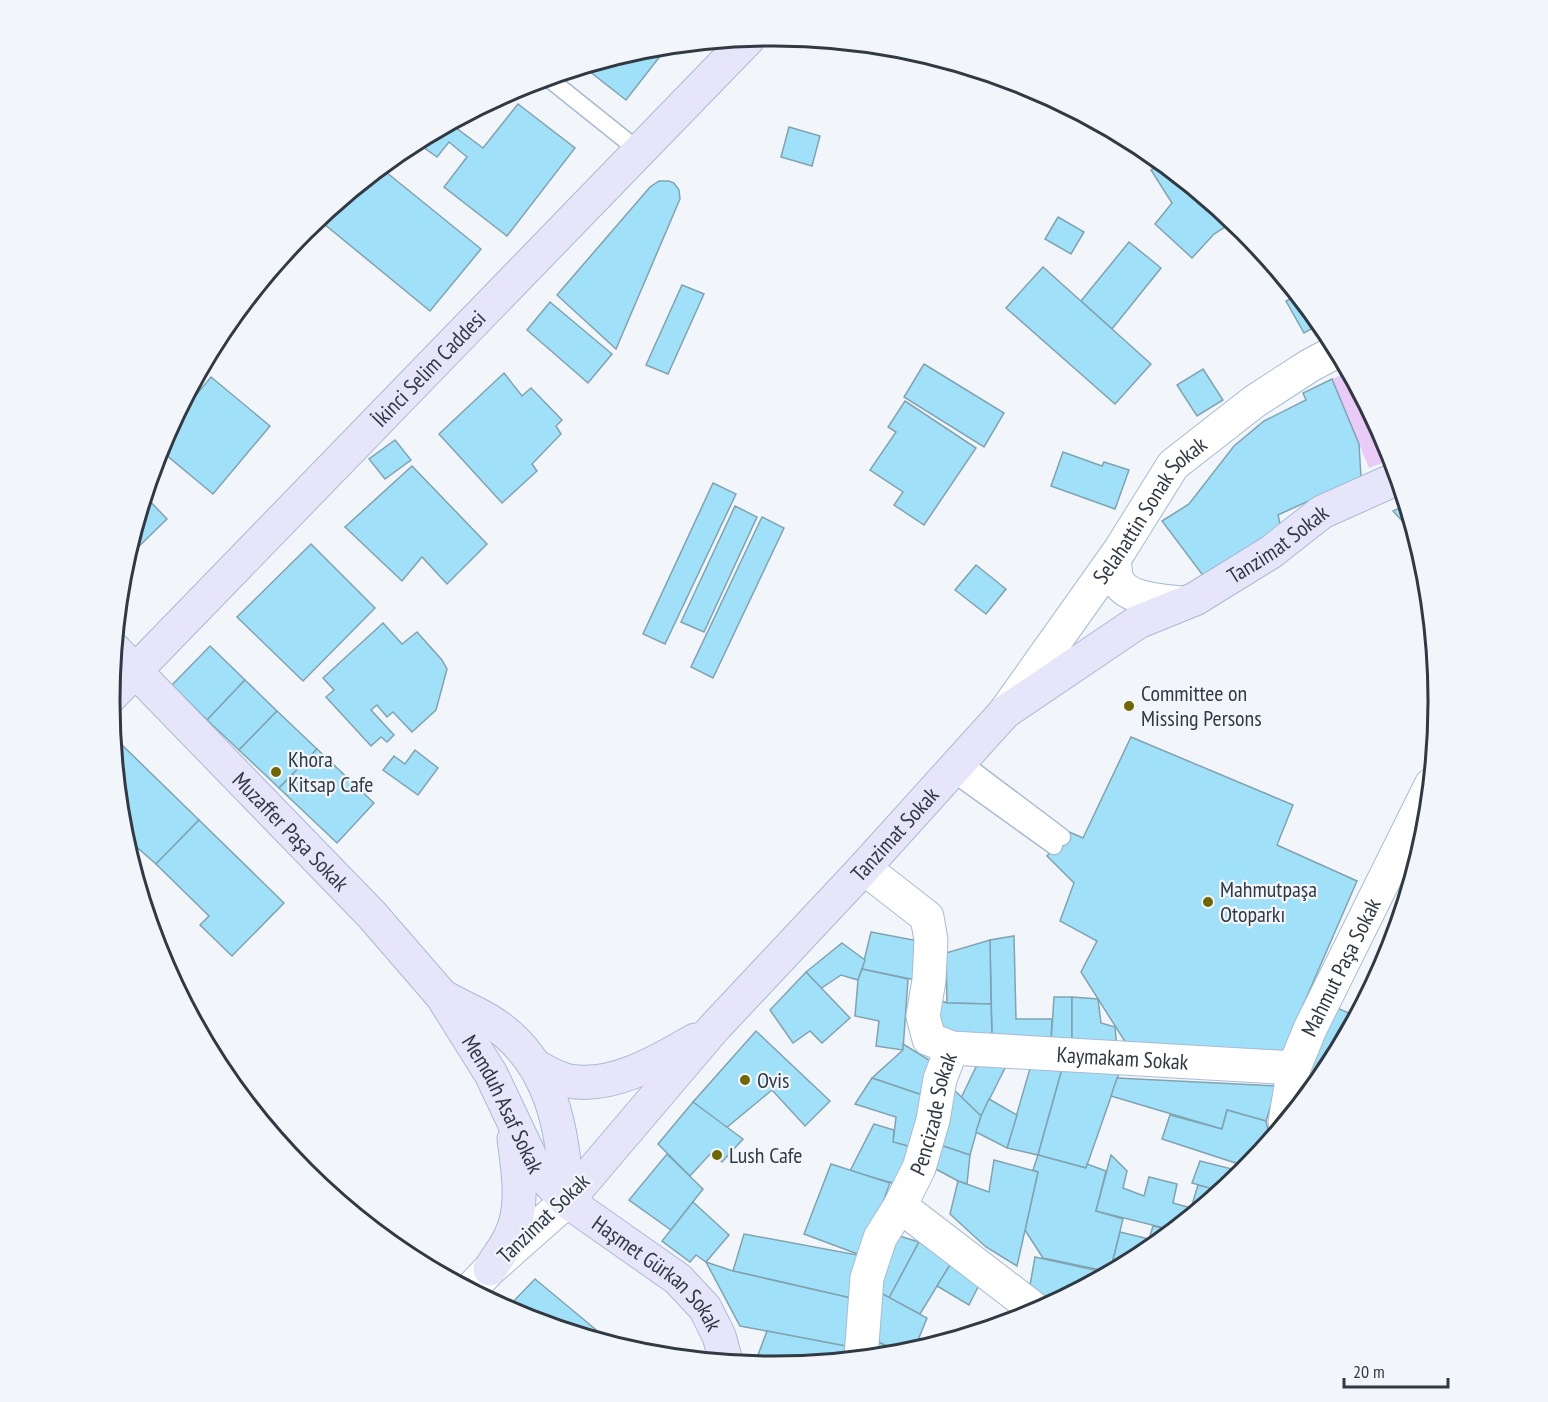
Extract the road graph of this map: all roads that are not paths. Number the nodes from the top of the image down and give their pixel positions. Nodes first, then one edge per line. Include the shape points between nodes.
1 (739, 48) edge
2 (556, 84) edge
3 (638, 150) junction
4 (1329, 355) edge
5 (1390, 481) edge
6 (1114, 559) junction
7 (1183, 603) junction
8 (125, 660) edge
9 (1005, 712) junction
10 (956, 766) junction
11 (1414, 835) edge
12 (1058, 842) dead end
13 (1406, 861) edge
14 (864, 868) junction
15 (442, 996) junction
16 (714, 1028) junction
17 (952, 1048) junction
18 (535, 1066) junction
19 (1294, 1068) junction
20 (1288, 1106) edge
21 (510, 1117) junction
22 (567, 1201) junction
23 (900, 1206) junction
24 (481, 1279) edge
25 (1028, 1304) edge
26 (862, 1350) edge
27 (724, 1353) edge

1 - 3 street, İkinci Selim Caddesi
2 - 3 lane
3 - 8 street, İkinci Selim Caddesi
4 - 6 street, Selahattin Sonak Sokak via 1255,401 1173,465
5 - 7 street, Tanzimat Sokak via 1322,512 1271,552
6 - 7 street via 1117,580 1128,591 1149,600
6 - 9 street, Selahattin Sonak Sokak
7 - 9 street, Tanzimat Sokak via 1138,621
8 - 15 street, Muzaffer Paşa Sokak via 364,906
9 - 10 street, Tanzimat Sokak
10 - 12 lane
10 - 14 street, Tanzimat Sokak
11 - 13 street, Mahmut Paşa Sokak
13 - 19 street, Mahmut Paşa Sokak via 1310,1029
14 - 16 street, Tanzimat Sokak
14 - 17 street, Pencizade Sokak via 927,917 931,940 923,1016 928,1039
15 - 18 street, Memduh Asaf Sokak via 490,1021
15 - 21 street, Memduh Asaf Sokak via 491,1074
16 - 18 street via 663,1058 610,1079 568,1081
16 - 22 street, Tanzimat Sokak
17 - 19 street, Kaymakam Sokak
17 - 23 street, Pencizade Sokak via 940,1079 919,1168
18 - 22 street, Memduh Asaf Sokak via 556,1111 565,1157
19 - 20 street, Mahmut Paşa Sokak
21 - 22 street, Memduh Asaf Sokak via 536,1169
21 - 24 street via 518,1173 517,1212 511,1235
22 - 24 street, Tanzimat Sokak
22 - 27 street, Haşmet Gürkan Sokak via 678,1279 705,1308
23 - 25 street
23 - 26 street, Pencizade Sokak via 880,1238 867,1278

